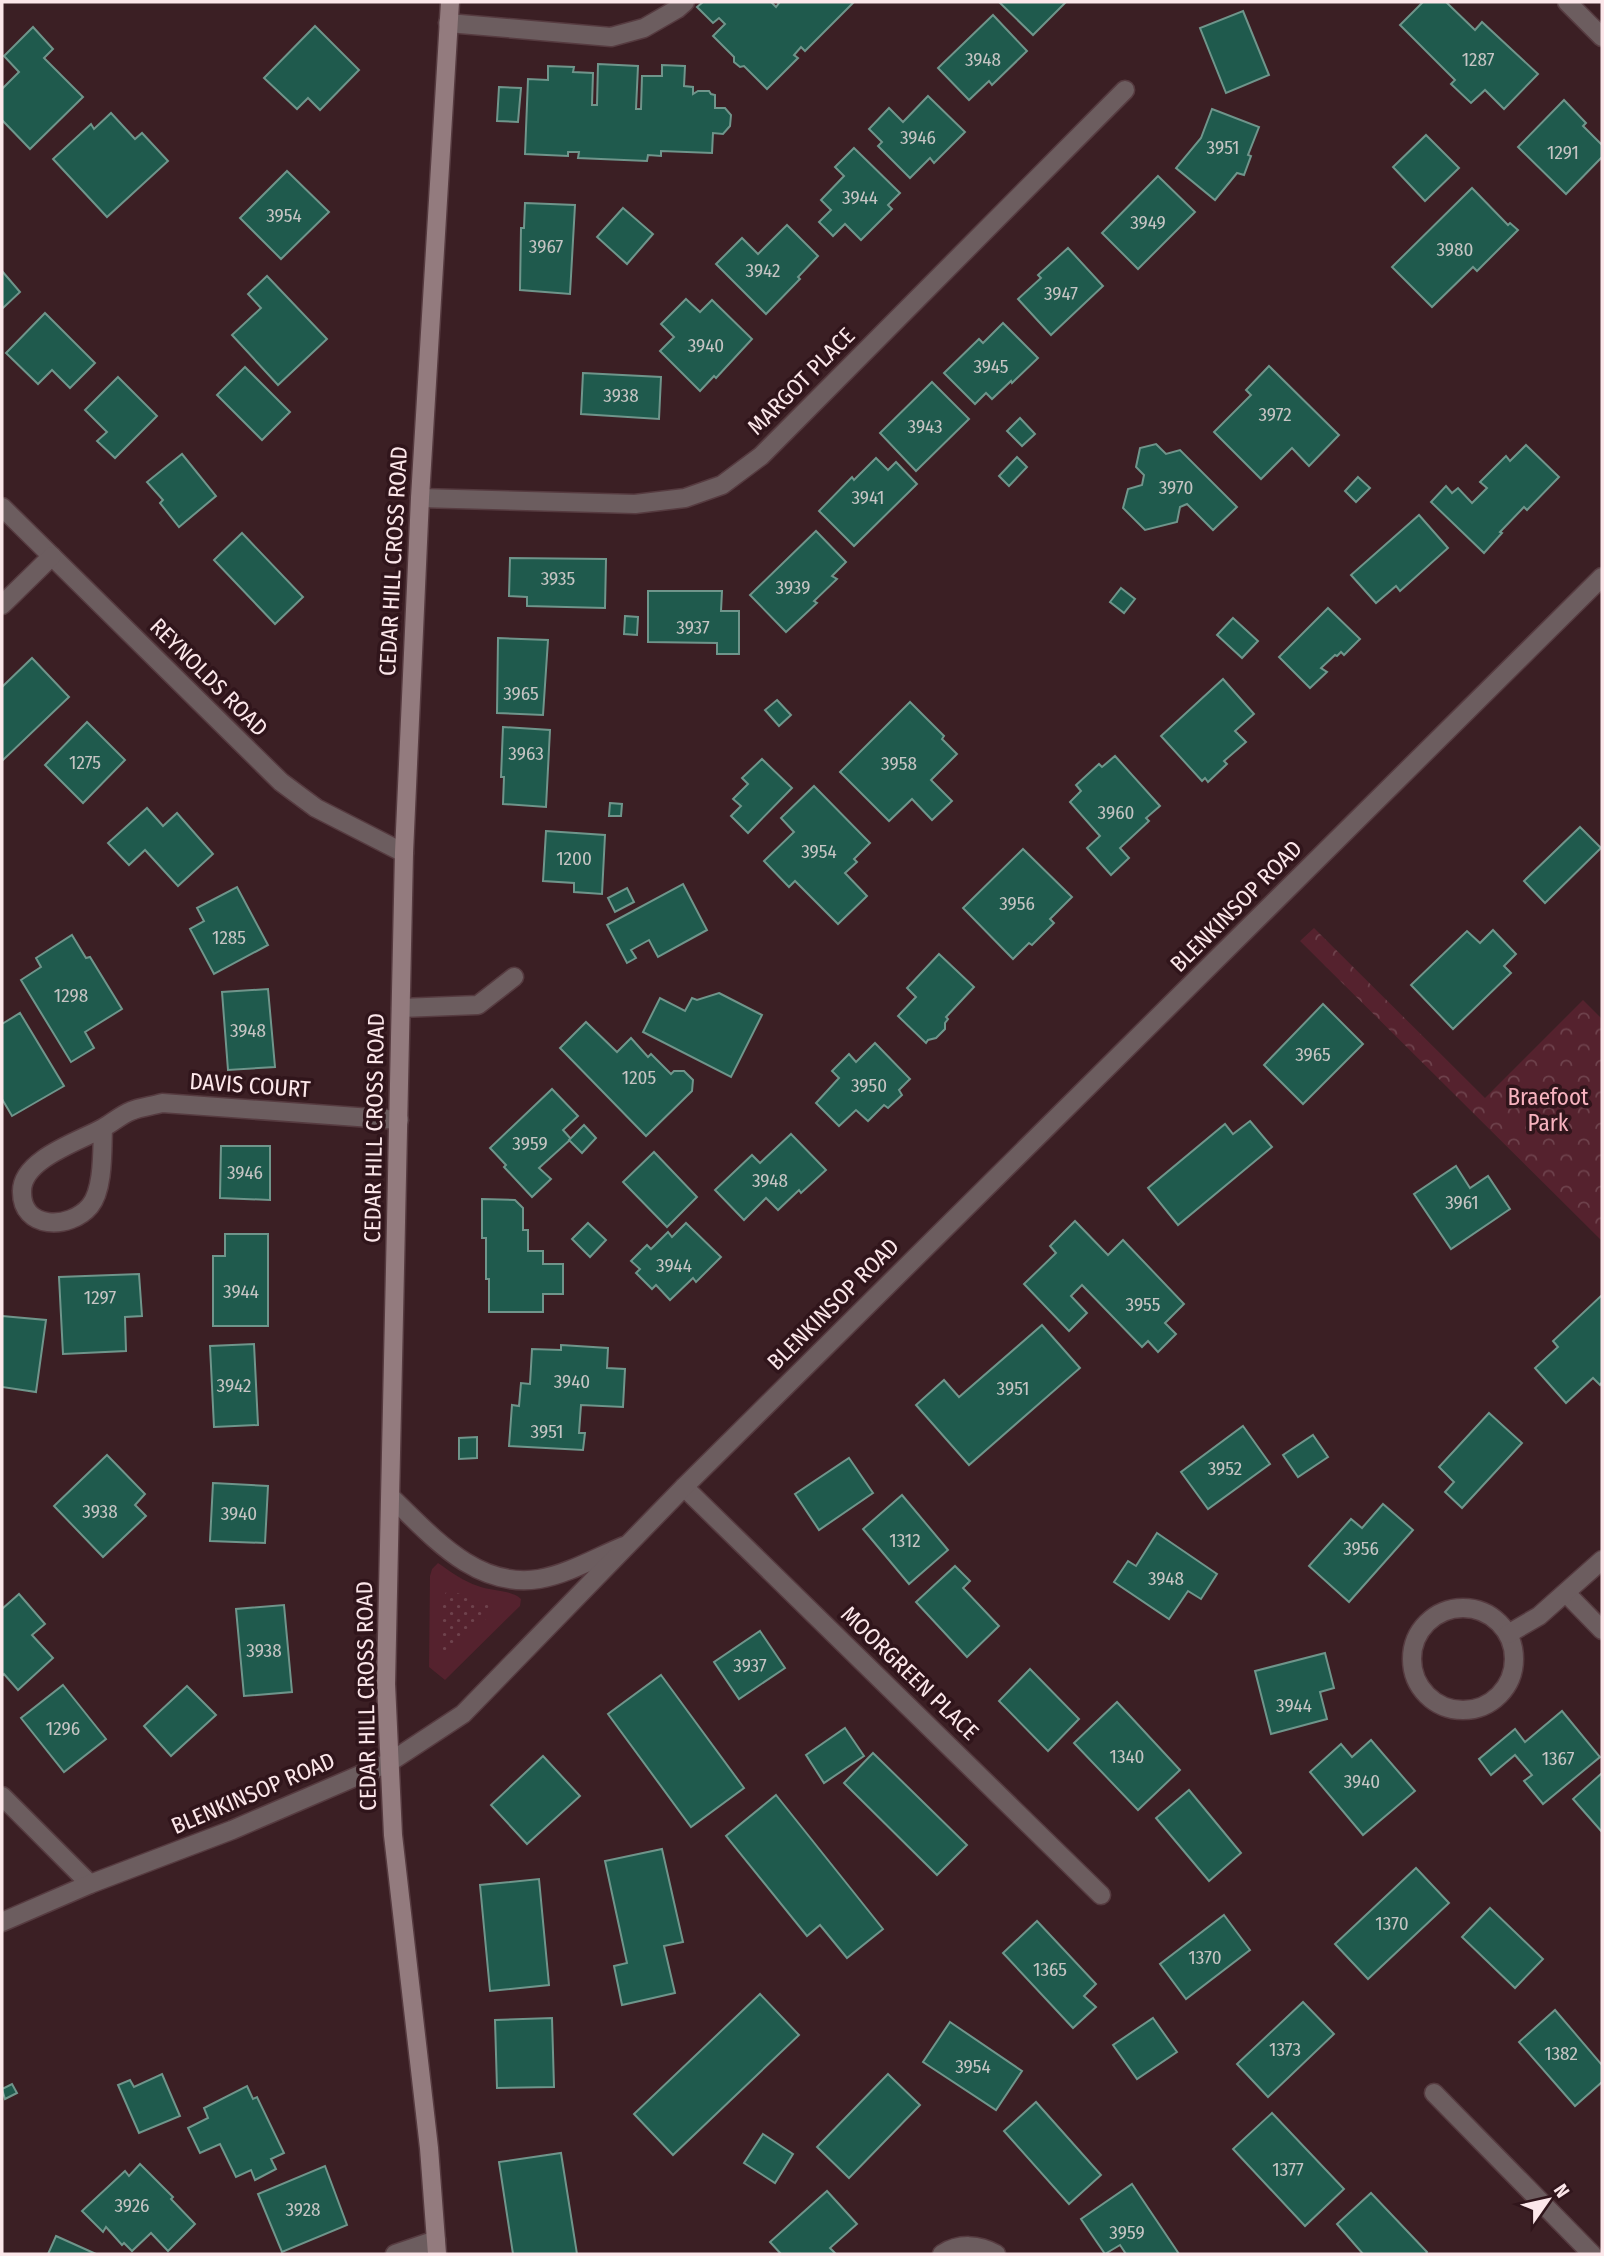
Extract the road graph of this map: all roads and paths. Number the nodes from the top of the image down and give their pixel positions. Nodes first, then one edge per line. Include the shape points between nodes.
1 (450, 2) edge
2 (685, 2) edge
3 (1567, 2) edge
4 (449, 23) junction
5 (1602, 37) edge
6 (1125, 90) dead end
7 (420, 498) junction
8 (2, 507) edge
9 (52, 556) junction
10 (1602, 577) edge
11 (2, 605) edge
12 (404, 853) junction
13 (514, 977) dead end
14 (401, 1008) junction
15 (398, 1120) junction
16 (103, 1128) junction
17 (684, 1487) junction
18 (391, 1497) junction
19 (631, 1543) junction
20 (1602, 1560) edge
21 (1566, 1593) junction
22 (1602, 1630) edge
23 (1508, 1634) junction
24 (390, 1762) junction
25 (2, 1796) edge
26 (90, 1884) junction
27 (1101, 1895) dead end
28 (2, 1922) edge
29 (1434, 2093) dead end
30 (436, 2247) edge
31 (395, 2254) edge
32 (942, 2254) edge
33 (996, 2254) edge
34 (1592, 2254) edge

1 - 4 main road, CEDAR HILL CROSS ROAD
2 - 4 street via 643,28 611,37
3 - 5 street
4 - 7 main road, CEDAR HILL CROSS ROAD
6 - 7 street, MARGOT PLACE via 761,456 722,485 685,498 635,504
7 - 12 main road, CEDAR HILL CROSS ROAD
8 - 9 street, REYNOLDS ROAD
9 - 11 street
9 - 12 street, REYNOLDS ROAD via 281,782 316,808
10 - 17 street, BLENKINSOP ROAD
12 - 14 main road, CEDAR HILL CROSS ROAD
13 - 14 street via 478,1005
14 - 15 main road, CEDAR HILL CROSS ROAD
15 - 16 street, DAVIS COURT via 162,1104 131,1111
15 - 18 main road, CEDAR HILL CROSS ROAD
16 - 16 street, DAVIS COURT via 49,1155 28,1173 22,1191 26,1209 37,1220 73,1219 91,1205 101,1177
17 - 19 street, BLENKINSOP ROAD
17 - 27 street, MOORGREEN PLACE
18 - 19 street via 456,1557 498,1576 538,1579
18 - 24 main road, CEDAR HILL CROSS ROAD via 386,1684
19 - 24 street, BLENKINSOP ROAD via 463,1714
20 - 21 street
21 - 22 street
21 - 23 street
23 - 23 street via 1484,1612 1468,1607 1437,1614 1424,1624 1411,1653 1419,1686 1446,1708 1464,1710 1489,1703 1508,1684 1514,1668
24 - 26 street, BLENKINSOP ROAD
24 - 30 main road, CEDAR HILL CROSS ROAD via 393,1835
25 - 26 street
26 - 28 street, BLENKINSOP ROAD
29 - 34 street
30 - 31 street
32 - 33 street via 961,2246 978,2246

